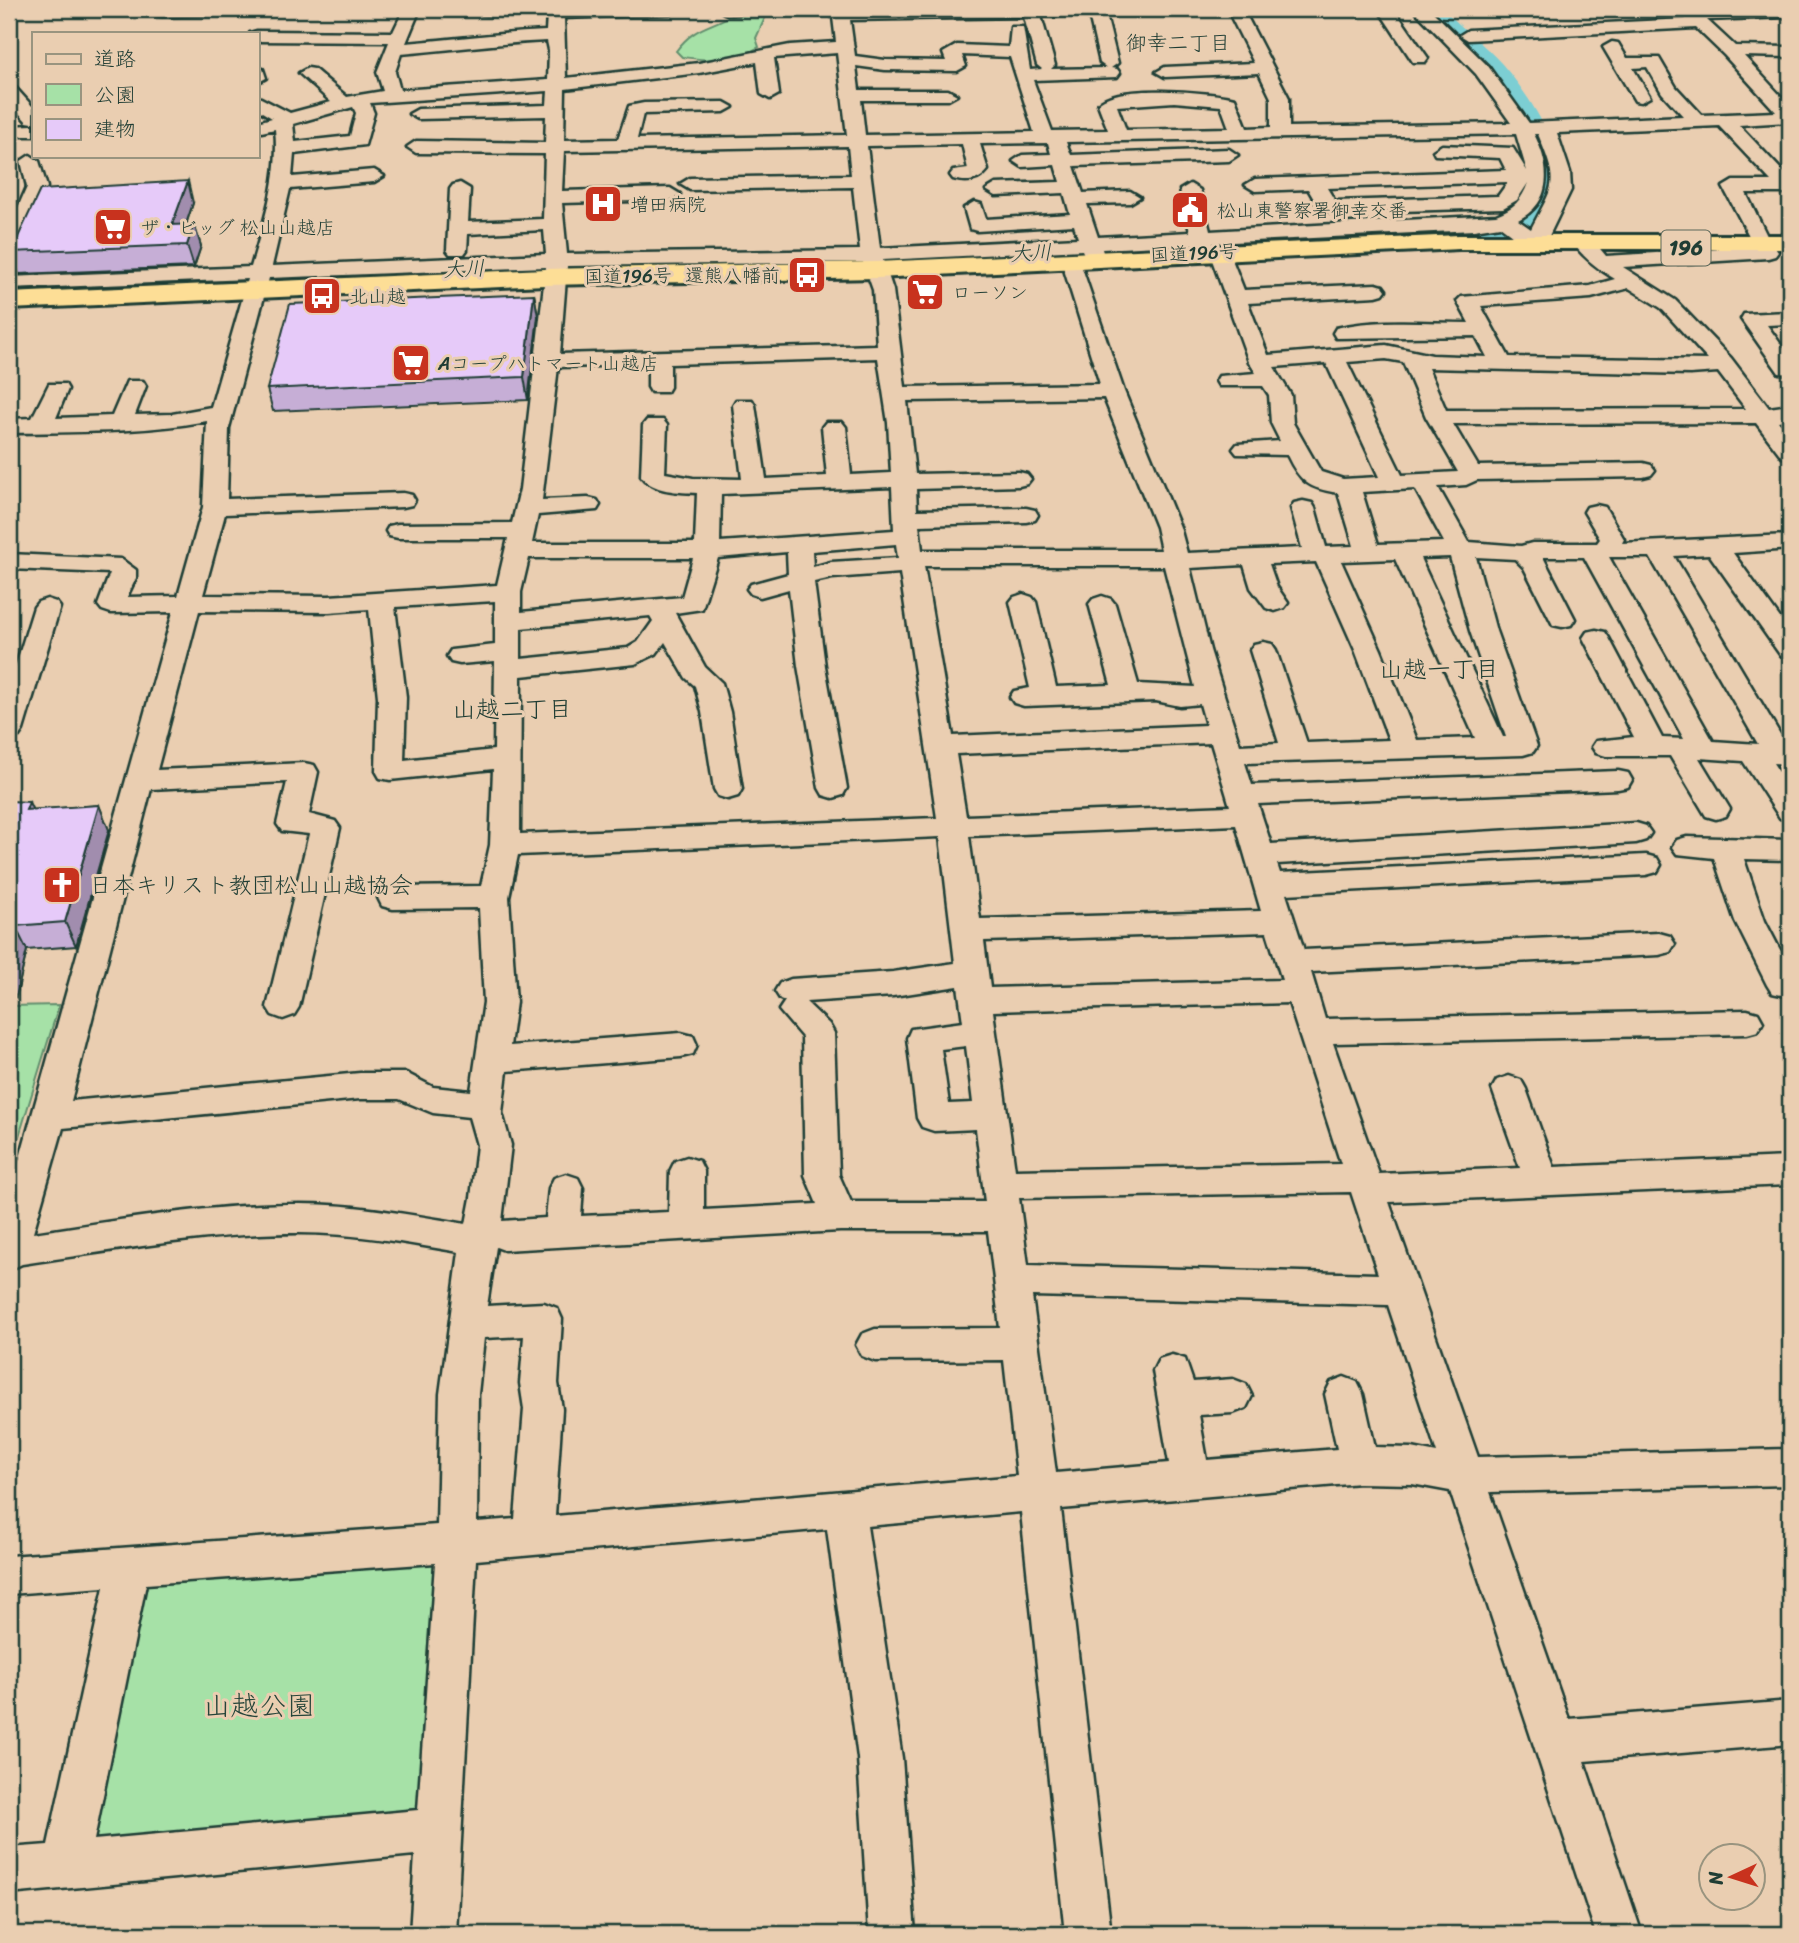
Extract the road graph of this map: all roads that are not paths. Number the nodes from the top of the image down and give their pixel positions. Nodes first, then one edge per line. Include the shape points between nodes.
1 (240, 9) edge
2 (255, 9) edge
3 (412, 9) edge
4 (727, 9) edge
5 (740, 9) edge
6 (1160, 9) edge
7 (1235, 9) edge
8 (1385, 9) edge
9 (1420, 9) edge
10 (1445, 9) edge
11 (1613, 9) edge
12 (486, 10) edge
13 (1022, 10) edge
14 (1097, 10) edge
15 (162, 11) dead end
16 (556, 11) edge
17 (937, 11) edge
18 (840, 12) edge
19 (1790, 12) edge
20 (656, 13) edge
21 (1693, 16) edge
22 (1774, 23) dead end
23 (1628, 26) junction
24 (458, 27) dead end
25 (1599, 28) junction
26 (243, 32) edge
27 (1468, 35) junction
28 (259, 36) edge
29 (554, 36) junction
30 (1790, 39) edge
31 (397, 43) junction
32 (482, 46) junction
33 (1730, 51) junction
34 (1017, 52) junction
35 (1790, 52) edge
36 (1421, 54) dead end
37 (765, 55) junction
38 (846, 59) junction
39 (1622, 63) junction
40 (728, 64) junction
41 (1046, 65) dead end
42 (1265, 68) junction
43 (1165, 72) dead end
44 (308, 73) dead end
45 (1027, 83) junction
46 (732, 84) dead end
47 (555, 85) junction
48 (1519, 87) dead end
49 (1101, 89) dead end
50 (9, 91) edge
51 (769, 94) dead end
52 (393, 95) junction
53 (850, 95) junction
54 (1673, 96) junction
55 (940, 97) dead end
56 (1619, 97) dead end
57 (1641, 97) junction
58 (259, 102) edge
59 (355, 106) junction
60 (1532, 106) dead end
61 (724, 107) dead end
62 (704, 108) junction
63 (555, 110) junction
64 (32, 116) edge
65 (1790, 117) edge
66 (1724, 120) junction
67 (284, 121) junction
68 (1697, 121) junction
69 (259, 127) edge
70 (1534, 128) junction
71 (9, 131) edge
72 (32, 131) edge
73 (1280, 131) junction
74 (1239, 132) junction
75 (1217, 133) junction
76 (1119, 136) junction
77 (1051, 138) junction
78 (970, 140) junction
79 (857, 142) junction
80 (707, 143) junction
81 (626, 144) junction
82 (416, 147) dead end
83 (554, 147) junction
84 (456, 148) junction
85 (284, 149) junction
86 (1442, 151) dead end
87 (1229, 155) junction
88 (1409, 159) dead end
89 (1063, 160) junction
90 (30, 161) dead end
91 (1022, 161) dead end
92 (1790, 165) edge
93 (1767, 166) junction
94 (960, 175) dead end
95 (374, 176) dead end
96 (1543, 178) junction
97 (1420, 179) junction
98 (862, 181) junction
99 (1314, 183) junction
100 (281, 184) junction
101 (690, 184) dead end
102 (1255, 185) junction
103 (1789, 187) edge
104 (996, 190) dead end
105 (1190, 190) dead end
106 (1074, 193) junction
107 (670, 194) dead end
108 (553, 197) junction
109 (1130, 197) dead end
110 (96, 200) edge
111 (29, 205) junction
112 (974, 208) dead end
113 (1082, 219) junction
114 (554, 224) junction
115 (1517, 228) junction
116 (458, 229) junction
117 (9, 240) edge
118 (1279, 241) junction
119 (1582, 242) junction
120 (1207, 246) junction
121 (1777, 247) edge
122 (1088, 252) junction
123 (873, 262) junction
124 (1601, 262) junction
125 (456, 264) junction
126 (556, 267) junction
127 (411, 273) junction
128 (258, 280) junction
129 (1629, 282) junction
130 (9, 283) edge
131 (1376, 290) dead end
132 (1237, 297) junction
133 (9, 301) edge
134 (1790, 318) edge
135 (1484, 330) junction
136 (888, 351) junction
137 (1333, 356) junction
138 (659, 358) junction
139 (1413, 359) junction
140 (548, 361) junction
141 (1262, 361) junction
142 (1502, 364) junction
143 (1789, 368) edge
144 (1743, 369) junction
145 (1227, 381) dead end
146 (135, 386) dead end
147 (659, 387) dead end
148 (57, 389) dead end
149 (1113, 391) junction
150 (895, 394) junction
151 (744, 405) dead end
152 (221, 412) junction
153 (1790, 412) edge
154 (1763, 416) junction
155 (1437, 417) junction
156 (121, 424) junction
157 (655, 425) dead end
158 (9, 426) edge
159 (40, 427) junction
160 (834, 427) dead end
161 (1295, 448) junction
162 (1245, 449) dead end
163 (1790, 452) edge
164 (1643, 470) dead end
165 (1471, 472) junction
166 (1019, 479) dead end
167 (901, 481) junction
168 (1423, 481) junction
169 (840, 482) junction
170 (1394, 483) junction
171 (755, 486) junction
172 (1348, 486) junction
173 (709, 487) junction
174 (403, 500) dead end
175 (588, 504) dead end
176 (215, 507) junction
177 (1303, 508) dead end
178 (1596, 512) dead end
179 (1026, 515) dead end
180 (523, 529) junction
181 (398, 531) dead end
182 (1790, 542) edge
183 (799, 544) junction
184 (908, 544) junction
185 (1716, 547) junction
186 (1461, 550) junction
187 (1658, 550) junction
188 (706, 551) junction
189 (1598, 551) junction
190 (1367, 552) junction
191 (1405, 552) junction
192 (1321, 554) junction
193 (1524, 554) junction
194 (1254, 557) junction
195 (1176, 560) junction
196 (9, 561) edge
197 (800, 580) junction
198 (760, 589) dead end
199 (508, 592) junction
200 (381, 601) junction
201 (1023, 602) dead end
202 (188, 603) junction
203 (1275, 603) dead end
204 (1102, 604) dead end
205 (47, 607) dead end
206 (662, 615) junction
207 (1562, 619) dead end
208 (507, 621) junction
209 (1596, 638) dead end
210 (1263, 650) dead end
211 (1790, 650) edge
212 (460, 654) dead end
213 (507, 661) junction
214 (1127, 693) junction
215 (1211, 695) junction
216 (9, 730) edge
217 (1226, 744) junction
218 (940, 746) junction
219 (1493, 747) junction
220 (1606, 747) dead end
221 (1679, 748) junction
222 (1407, 750) junction
223 (1296, 752) junction
224 (1773, 754) edge
225 (508, 758) junction
226 (140, 780) junction
227 (1618, 780) dead end
228 (833, 788) dead end
229 (728, 789) dead end
230 (1244, 805) junction
231 (1716, 809) dead end
232 (1790, 811) edge
233 (953, 826) junction
234 (1636, 833) dead end
235 (505, 845) junction
236 (1687, 847) dead end
237 (1726, 848) junction
238 (1790, 850) edge
239 (1259, 855) junction
240 (1646, 865) dead end
241 (1268, 884) junction
242 (494, 897) junction
243 (393, 898) dead end
244 (1279, 921) junction
245 (965, 930) junction
246 (1660, 946) dead end
247 (1297, 976) junction
248 (1790, 985) edge
249 (975, 1002) junction
250 (283, 1007) dead end
251 (1747, 1022) dead end
252 (1313, 1031) junction
253 (681, 1045) dead end
254 (491, 1060) junction
255 (1510, 1088) dead end
256 (486, 1105) junction
257 (990, 1115) junction
258 (50, 1116) junction
259 (687, 1171) dead end
260 (1790, 1171) edge
261 (1542, 1182) junction
262 (1365, 1184) junction
263 (566, 1188) dead end
264 (1001, 1200) junction
265 (841, 1217) junction
266 (686, 1225) junction
267 (562, 1233) junction
268 (492, 1238) junction
269 (9, 1253) edge
270 (1012, 1280) junction
271 (1401, 1290) junction
272 (467, 1323) junction
273 (1020, 1344) junction
274 (875, 1345) dead end
275 (1344, 1394) dead end
276 (1233, 1396) dead end
277 (1360, 1465) junction
278 (1790, 1467) edge
279 (1463, 1475) junction
280 (1191, 1478) junction
281 (1039, 1491) junction
282 (844, 1508) junction
283 (534, 1536) junction
284 (457, 1543) junction
285 (129, 1566) junction
286 (9, 1575) edge
287 (1790, 1721) edge
288 (1555, 1742) junction
289 (440, 1830) junction
290 (66, 1866) junction
291 (9, 1871) edge
292 (433, 1934) edge
293 (891, 1934) edge
294 (1088, 1934) edge
295 (1619, 1934) edge

1 - 15 street
2 - 26 street
3 - 31 street
4 - 5 street
6 - 14 street
7 - 42 street
8 - 36 street
9 - 70 street
10 - 27 street
11 - 23 street
12 - 16 street
13 - 14 street
13 - 17 street
13 - 34 street
13 - 41 street
14 - 45 street via 1110,68
16 - 20 street
16 - 29 street
17 - 18 street via 910,20
18 - 38 street
19 - 21 street
21 - 23 street
21 - 33 street
22 - 30 street
23 - 25 street
24 - 32 street via 474,28
25 - 27 street
25 - 39 street
27 - 48 street
28 - 31 street
29 - 32 street
29 - 47 street via 558,50
31 - 32 street
31 - 52 street via 386,72
33 - 35 street
33 - 65 street
34 - 38 street via 957,50 952,53 957,66 918,59 873,63
34 - 45 street
37 - 38 street via 790,50
37 - 40 street
37 - 51 street
38 - 53 street
39 - 54 street via 1653,62
39 - 57 street
40 - 46 street
40 - 47 street
42 - 43 street
42 - 73 street via 1280,98
44 - 59 street
45 - 49 street
45 - 77 street
47 - 52 street
47 - 63 street
50 - 64 street
52 - 59 street
53 - 55 street
53 - 79 street
54 - 57 street
54 - 68 street
56 - 57 street
58 - 67 street via 278,111
59 - 63 street via 398,114
59 - 67 street
59 - 85 street via 358,141
60 - 70 street
61 - 62 street
62 - 80 street
62 - 81 street via 635,110
63 - 83 street
65 - 66 street
66 - 68 street
66 - 93 street
67 - 69 street
67 - 85 street
68 - 70 street
70 - 73 street
70 - 96 street
71 - 72 street
73 - 74 street
74 - 75 street
74 - 76 street via 1229,103 1222,100 1117,99 1107,104
75 - 76 street
75 - 87 street
76 - 77 street
77 - 78 street
77 - 89 street
78 - 79 street
78 - 94 street via 978,170
79 - 80 street
79 - 98 street
80 - 81 street
81 - 83 street
82 - 84 street
83 - 84 street
83 - 108 street
84 - 116 street
85 - 100 street
86 - 96 street via 1506,152
87 - 89 street
87 - 102 street via 1234,166 1248,170
88 - 97 street
89 - 91 street
89 - 106 street
90 - 111 street via 37,187
92 - 93 street
93 - 103 street
95 - 100 street
96 - 97 street
96 - 99 street via 1503,202 1332,207
96 - 115 street
96 - 115 street via 1559,197 1540,225
97 - 99 street
98 - 101 street
98 - 123 street
99 - 102 street
100 - 128 street
102 - 118 street
103 - 121 street via 1733,187
104 - 106 street
105 - 120 street
106 - 109 street
106 - 113 street
107 - 108 street
108 - 114 street
110 - 111 street
111 - 117 street
112 - 113 street via 978,225
113 - 122 street
114 - 116 street
114 - 126 street
115 - 118 highway, 国道196号 / 196
115 - 118 street via 1474,224
115 - 119 highway, 国道196号 / 196
116 - 125 street
118 - 120 highway, 国道196号 / 196
119 - 121 highway, 国道196号 / 196
119 - 124 street
120 - 122 highway, 国道196号 / 196
120 - 122 street via 1128,231
120 - 132 street
121 - 124 street
122 - 123 highway, 国道196号 / 196
122 - 149 street
123 - 126 highway, 国道196号 / 196
123 - 136 street via 883,290
124 - 129 street
125 - 126 street
125 - 127 street
126 - 127 highway, 国道196号 / 196
126 - 140 street
127 - 128 highway, 国道196号 / 196
128 - 130 street
128 - 133 highway, 国道196号 / 196
128 - 152 street
129 - 135 street via 1591,292 1468,301
129 - 144 street via 1668,304
131 - 132 street
132 - 141 street
134 - 143 street via 1752,319
135 - 141 street via 1391,329 1310,337
135 - 142 street
136 - 138 street
136 - 150 street
137 - 139 street via 1386,352
137 - 141 street
137 - 170 street
138 - 140 street
138 - 147 street
139 - 142 street
139 - 155 street
140 - 180 street
141 - 145 street
141 - 161 street via 1280,395 1283,423
142 - 144 street
143 - 144 street
144 - 154 street
146 - 156 street
148 - 159 street
149 - 150 street
149 - 195 street via 1160,502
150 - 167 street
151 - 171 street
152 - 156 street
152 - 176 street
153 - 154 street
154 - 155 street
154 - 163 street
155 - 165 street
156 - 159 street
157 - 173 street via 655,480
158 - 159 street
160 - 169 street
161 - 162 street
161 - 172 street via 1308,474 1326,484
164 - 165 street
165 - 168 street via 1466,478
166 - 167 street
167 - 169 street
167 - 184 street
168 - 170 street
168 - 186 street
169 - 171 street
170 - 172 street
171 - 173 street
172 - 190 street
173 - 188 street
174 - 176 street
175 - 180 street
176 - 202 street
177 - 192 street
178 - 189 street via 1612,539
179 - 184 street
180 - 181 street
180 - 188 street
180 - 199 street
182 - 185 street
183 - 184 street
183 - 188 street
183 - 197 street
184 - 195 street
184 - 197 street
184 - 218 street
185 - 187 street
185 - 211 street
186 - 191 street
186 - 193 street
186 - 219 street via 1523,746
187 - 189 street
187 - 224 street
188 - 206 street via 693,604
189 - 193 street via 1532,550
189 - 221 street
190 - 191 street
190 - 192 street
191 - 219 street
192 - 194 street
192 - 222 street via 1368,650
193 - 207 street via 1535,564
194 - 195 street
194 - 203 street via 1264,588
195 - 215 street
196 - 202 street via 112,564 123,570 123,578 111,605
197 - 198 street
197 - 228 street
199 - 200 street
199 - 208 street
200 - 202 street
200 - 225 street via 392,697 390,771
201 - 214 street via 1034,696
202 - 226 street
204 - 214 street
205 - 216 street
206 - 208 street
206 - 213 street via 647,648 635,656
206 - 229 street via 695,672 708,683
208 - 213 street
209 - 221 street
210 - 223 street
212 - 213 street
213 - 225 street
214 - 215 street
215 - 217 street
217 - 218 street
217 - 223 street
217 - 230 street
218 - 233 street
219 - 222 street
220 - 221 street
221 - 224 street
221 - 231 street
222 - 223 street
224 - 232 street
225 - 235 street
226 - 250 street via 304,772 292,824 325,828
226 - 258 street via 115,817
227 - 230 street
230 - 233 street
230 - 239 street
233 - 235 street
233 - 245 street
234 - 239 street
235 - 242 street
236 - 237 street
237 - 238 street
237 - 248 street via 1750,921 1783,985
239 - 241 street
240 - 241 street
241 - 244 street
242 - 243 street
242 - 254 street via 500,1002
244 - 245 street
244 - 247 street
245 - 249 street
246 - 247 street
247 - 249 street
247 - 252 street
249 - 257 street
249 - 257 street via 923,1038 934,1118
249 - 265 street via 893,984 793,1001 829,1044 822,1175
251 - 252 street
252 - 262 street
253 - 254 street
254 - 256 street
255 - 261 street
256 - 258 street via 430,1100 406,1086 360,1086
256 - 268 street via 494,1145 489,1198
257 - 264 street
258 - 269 street
259 - 266 street
260 - 261 street
261 - 262 street
262 - 264 street
262 - 271 street
263 - 267 street
264 - 265 street
264 - 270 street
265 - 266 street
266 - 267 street
267 - 268 street
268 - 269 street via 344,1220 279,1219 215,1223
268 - 272 street
270 - 271 street
270 - 273 street
271 - 279 street
272 - 283 street via 544,1319
272 - 284 street via 459,1394
273 - 274 street
273 - 281 street
275 - 277 street
276 - 280 street via 1174,1385
277 - 279 street via 1412,1466
277 - 280 street
278 - 279 street
279 - 288 street
280 - 281 street
281 - 282 street
281 - 294 street
282 - 283 street
282 - 293 street via 880,1758
283 - 284 street
284 - 285 street
284 - 289 street
285 - 286 street
285 - 290 street
287 - 288 street
288 - 295 street
289 - 290 street
289 - 292 street
290 - 291 street

